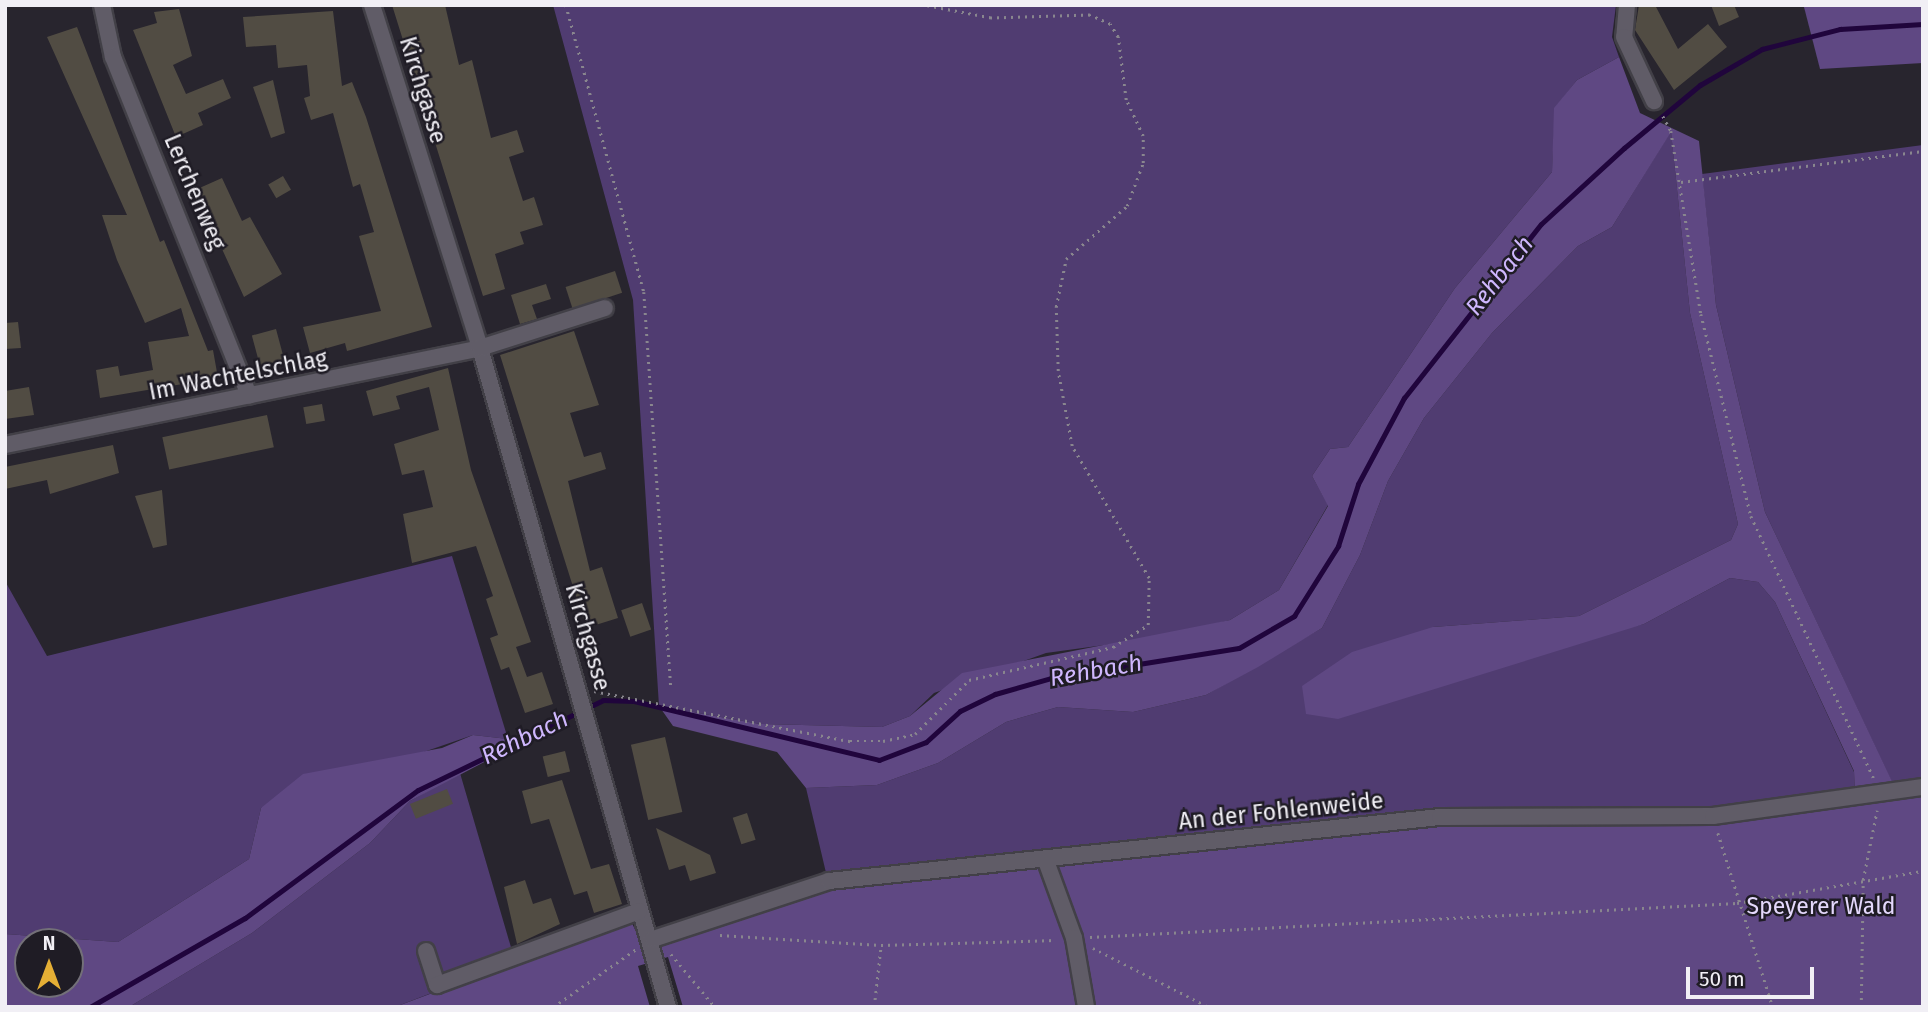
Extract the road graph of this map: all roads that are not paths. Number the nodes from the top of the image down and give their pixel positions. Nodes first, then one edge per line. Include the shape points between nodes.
1 (102, 5) edge
2 (372, 5) edge
3 (1627, 5) edge
4 (1654, 101) dead end
5 (605, 308) dead end
6 (480, 348) junction
7 (249, 396) junction
8 (5, 445) edge
9 (1923, 788) edge
10 (1046, 861) junction
11 (639, 911) junction
12 (653, 939) junction
13 (426, 951) dead end
14 (668, 1007) edge
15 (1086, 1007) edge

1 - 7 street, Lerchenweg via 113,57
2 - 6 street, Kirchgasse
3 - 4 street via 1624,37
5 - 6 street
6 - 7 street, Im Wachtelschlag
6 - 11 street, Kirchgasse via 580,689
7 - 8 street, Im Wachtelschlag
9 - 10 street, An der Fohlenweide via 1713,816 1440,817
10 - 12 street, An der Fohlenweide via 829,881
10 - 15 street via 1074,938
11 - 12 street, Kirchgasse
11 - 13 street via 437,985
12 - 14 street, Kirchgasse

